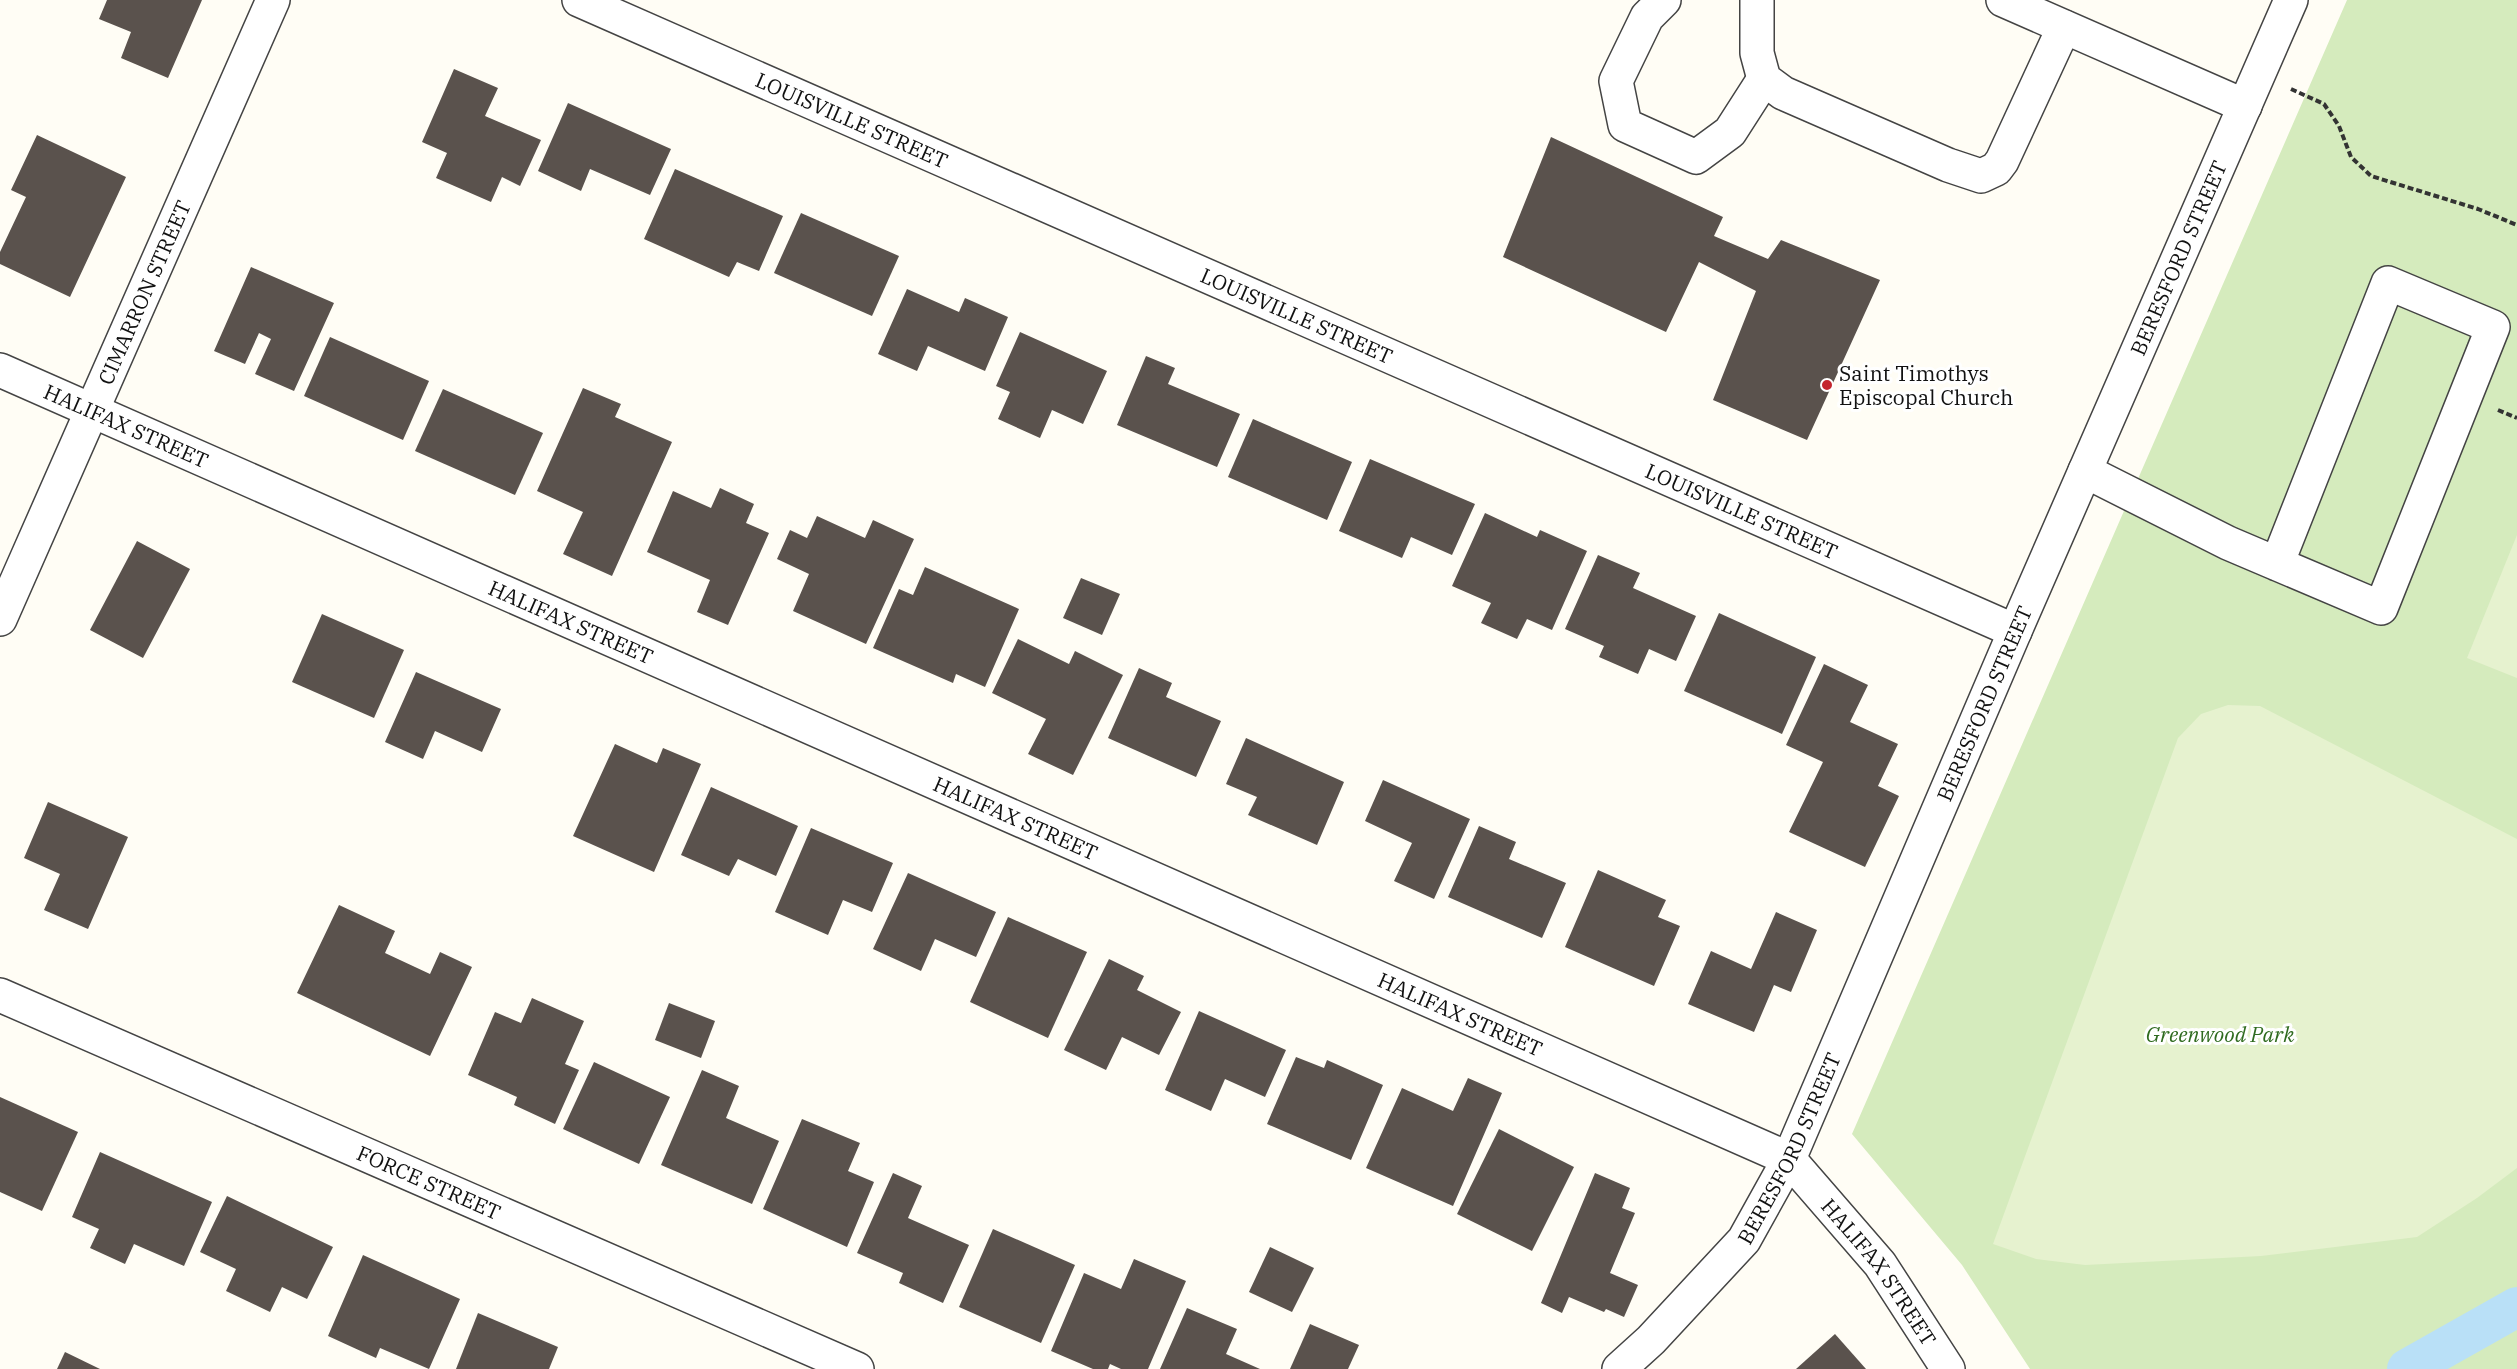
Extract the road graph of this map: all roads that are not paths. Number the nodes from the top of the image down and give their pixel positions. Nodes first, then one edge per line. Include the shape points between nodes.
1 (273, 0) edge
2 (579, 0) edge
3 (1664, 0) edge
4 (1757, 0) edge
5 (2003, 0) edge
6 (2291, 0) edge
7 (2064, 27) junction
8 (1764, 79) junction
9 (2245, 106) junction
10 (0, 370) edge
11 (92, 410) junction
12 (2085, 471) junction
13 (2277, 564) junction
14 (0, 619) edge
15 (2015, 631) junction
16 (0, 995) edge
17 (1789, 1160) junction
18 (856, 1369) edge
19 (1619, 1369) edge
20 (1948, 1369) edge

1 - 11 street, CIMARRON STREET
2 - 15 street, LOUISVILLE STREET
3 - 8 street via 1647,17 1616,81 1625,125 1696,157 1730,132
4 - 8 street via 1757,53
5 - 7 street
6 - 9 street, BERESFORD STREET
7 - 8 street via 2002,161 1996,169 1981,176 1783,93
7 - 9 street
9 - 12 street, BERESFORD STREET
10 - 11 street, HALIFAX STREET
11 - 14 street, CIMARRON STREET
11 - 17 street, HALIFAX STREET
12 - 13 street
12 - 15 street, BERESFORD STREET
13 - 13 street via 2381,608 2493,327 2388,283
15 - 17 street, BERESFORD STREET
16 - 18 street, FORCE STREET
17 - 19 street, BERESFORD STREET via 1744,1240
17 - 20 street, HALIFAX STREET via 1880,1263

